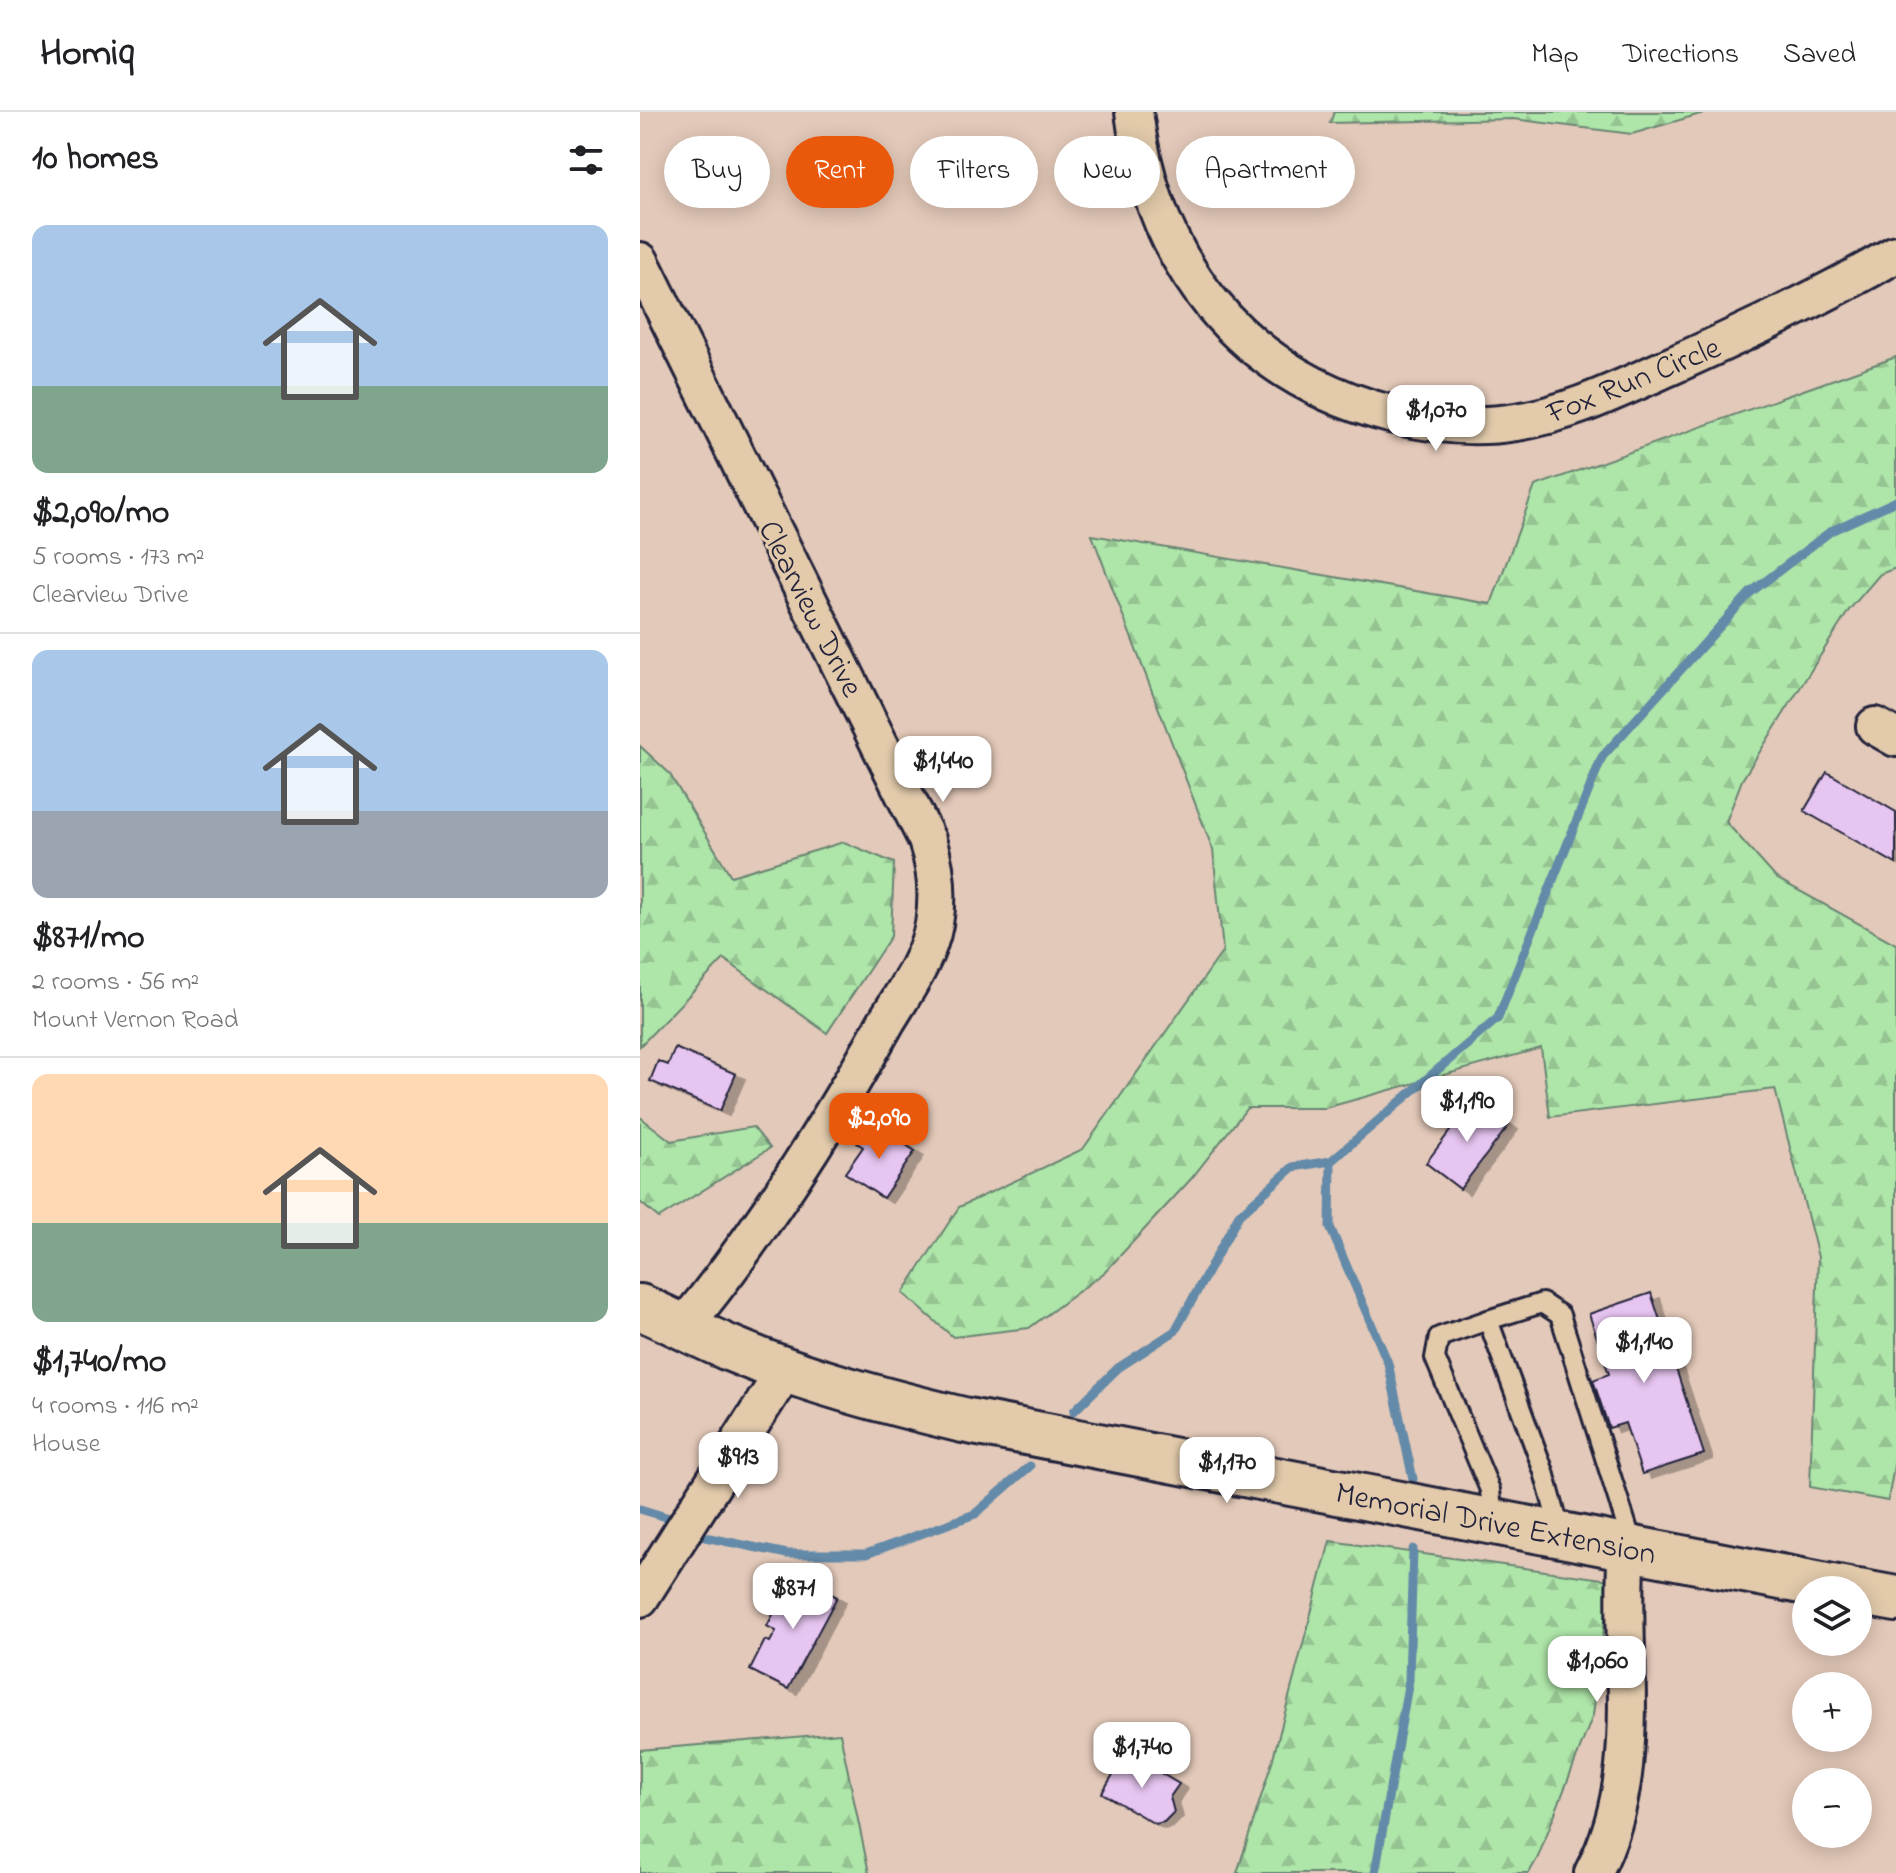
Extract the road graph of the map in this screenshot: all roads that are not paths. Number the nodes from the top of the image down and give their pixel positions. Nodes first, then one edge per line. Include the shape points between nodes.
1 (1134, 112) edge
2 (1896, 254) edge
3 (640, 261) edge
4 (640, 1307) edge
5 (1488, 1320) junction
6 (684, 1326) junction
7 (786, 1369) junction
8 (1493, 1522) junction
9 (1561, 1534) junction
10 (1630, 1548) junction
11 (1792, 1579) edge
12 (1872, 1595) edge
13 (640, 1598) edge
14 (1896, 1599) edge
15 (1593, 1873) edge

1 - 2 street, Fox Run Circle via 1149,191 1185,268 1210,302 1275,363 1316,388 1410,419 1514,423 1588,402 1780,317
3 - 6 street, Clearview Drive via 927,840 937,890 934,926 924,955 841,1104
4 - 6 street, Memorial Drive Extension
5 - 8 lane via 1439,1337 1435,1358 1490,1490
5 - 9 lane
5 - 10 lane via 1542,1303 1560,1315
6 - 7 street, Memorial Drive Extension
7 - 8 street, Memorial Drive Extension via 865,1396 963,1420
7 - 13 street
8 - 9 street, Memorial Drive Extension
9 - 10 street, Memorial Drive Extension
10 - 11 street, Memorial Drive Extension
10 - 15 street via 1624,1587 1624,1778 1604,1854
12 - 14 street

